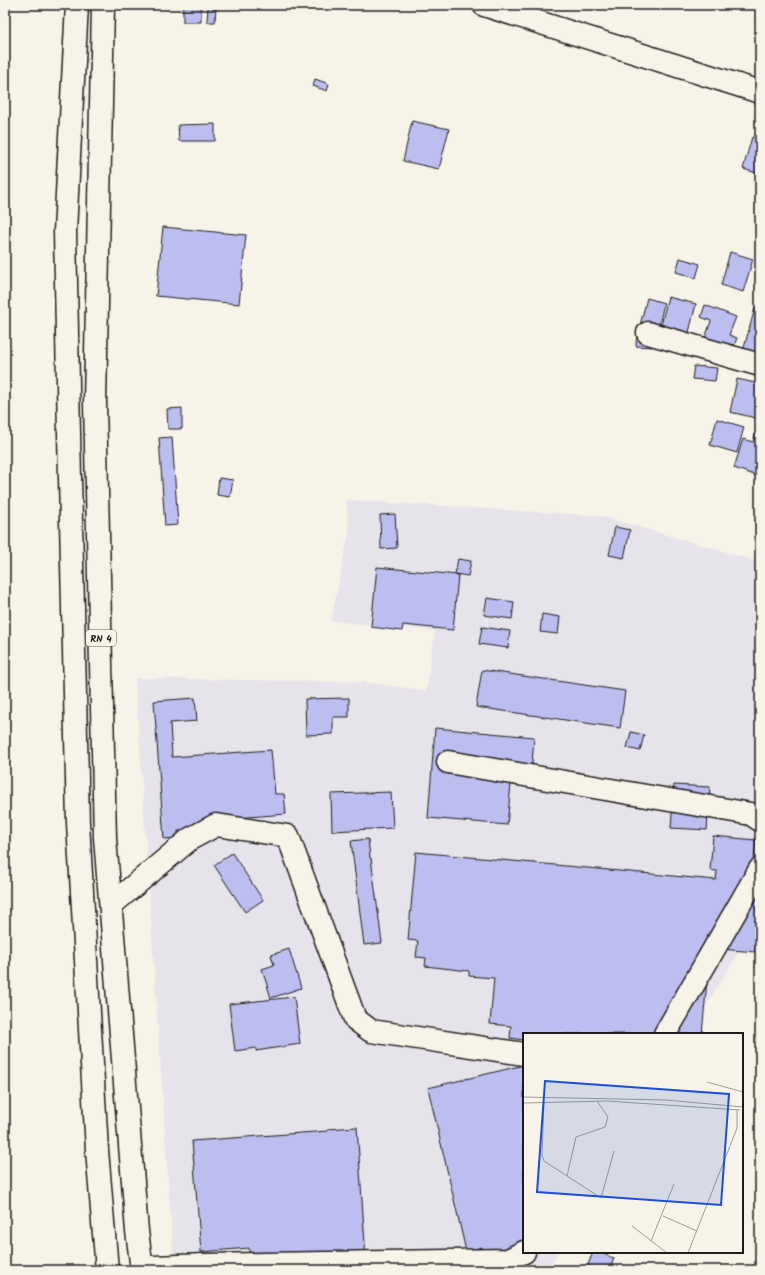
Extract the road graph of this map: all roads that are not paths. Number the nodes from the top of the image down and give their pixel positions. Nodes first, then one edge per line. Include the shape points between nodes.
1 (77, 5) edge
2 (103, 5) edge
3 (484, 5) edge
4 (760, 92) edge
5 (648, 333) dead end
6 (760, 365) edge
7 (448, 762) dead end
8 (760, 820) edge
9 (760, 868) edge
10 (111, 905) junction
11 (666, 1033) edge
12 (523, 1054) edge
13 (523, 1252) edge
14 (147, 1269) edge
15 (107, 1270) edge

1 - 15 main road, RN 4 via 65,231 68,426 78,823 96,1150
2 - 10 main road, RN 4 via 95,403 105,838
3 - 4 main road
5 - 6 main road
7 - 8 main road via 751,814
9 - 11 main road
10 - 12 main road via 190,838 216,825 288,836 355,1019 371,1031
10 - 14 main road, RN 4 via 136,1223
13 - 14 main road via 508,1260 205,1265

